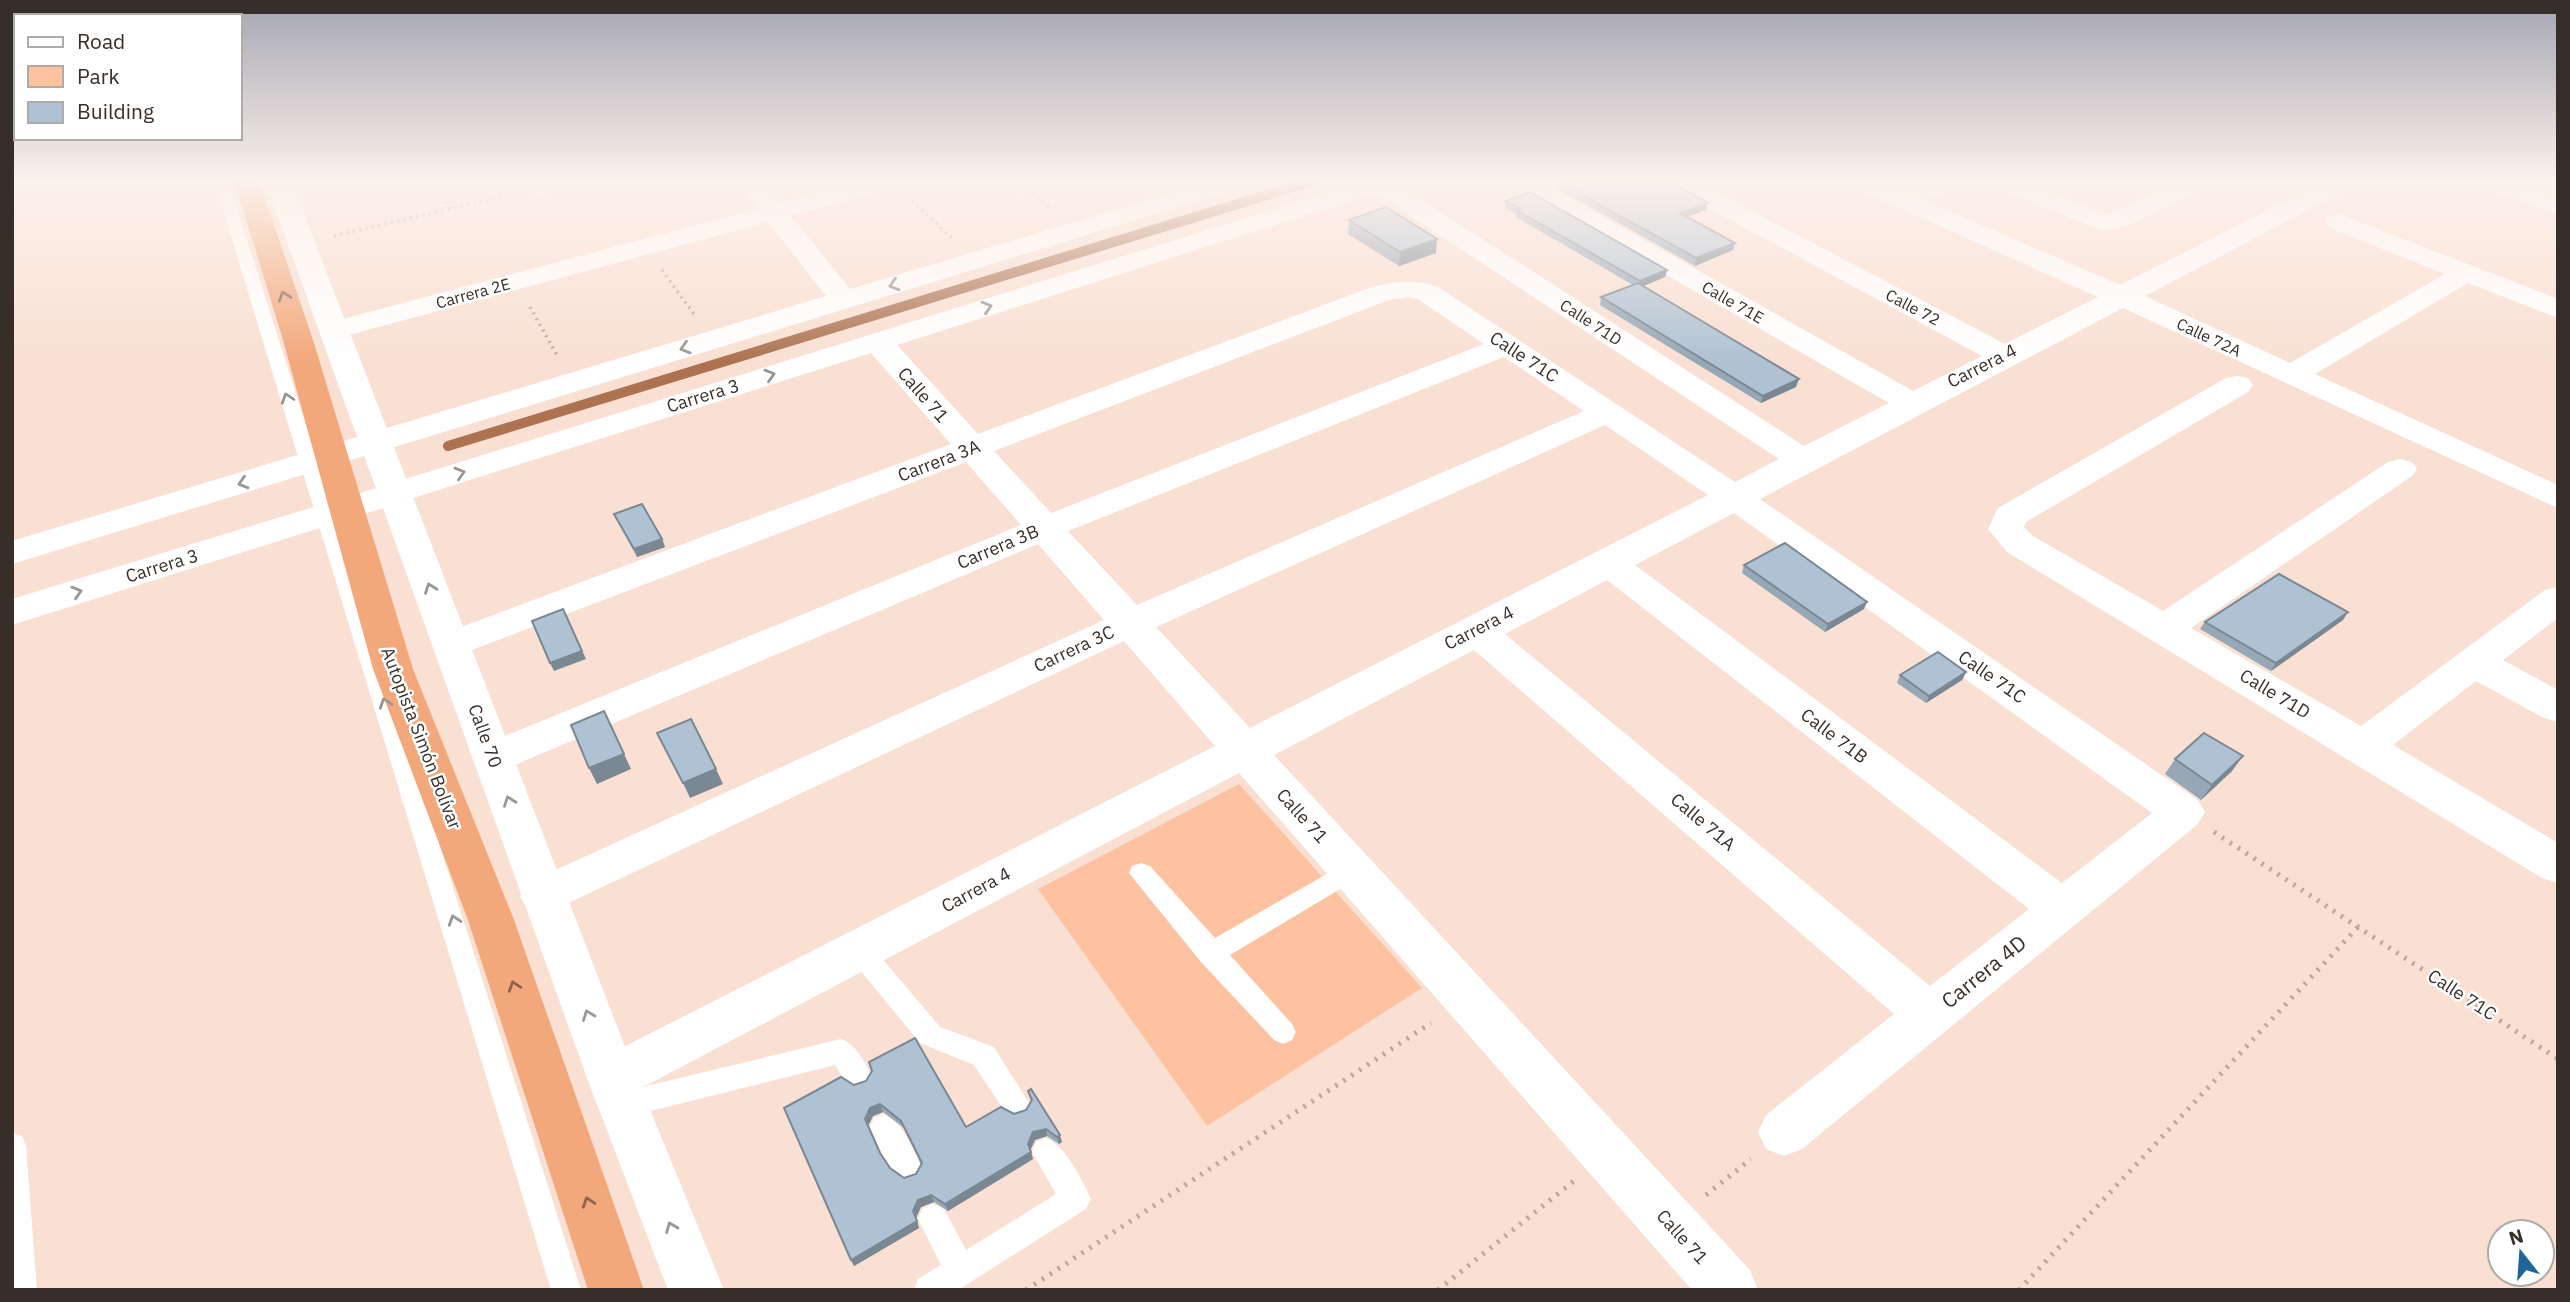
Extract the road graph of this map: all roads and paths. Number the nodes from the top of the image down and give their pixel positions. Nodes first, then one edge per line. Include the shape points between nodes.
1 (243, 241) edge
2 (266, 241) edge
3 (301, 241) edge
4 (664, 241) edge
5 (797, 241) edge
6 (956, 241) edge
7 (1040, 241) edge
8 (1199, 241) edge
9 (1474, 241) edge
10 (1626, 241) edge
11 (1789, 241) edge
12 (1994, 241) edge
13 (2229, 241) edge
14 (2386, 241) edge
15 (645, 246) junction
16 (975, 260) junction
17 (2466, 273) junction
18 (516, 281) junction
19 (1428, 293) joint
20 (2121, 296) junction
21 (844, 300) junction
22 (2558, 309) edge
23 (334, 330) junction
24 (713, 340) junction
25 (877, 342) junction
26 (1507, 345) junction
27 (2003, 355) junction
28 (2291, 375) junction
29 (573, 382) junction
30 (2237, 385) dead end
31 (1911, 403) junction
32 (1608, 412) junction
33 (376, 442) junction
34 (971, 450) junction
35 (320, 459) junction
36 (1802, 460) junction
37 (2400, 469) dead end
38 (395, 493) junction
39 (1733, 496) junction
40 (2558, 498) edge
41 (336, 511) junction
42 (1042, 529) junction
43 (12, 553) edge
44 (1607, 562) junction
45 (2558, 598) edge
46 (12, 612) edge
47 (1128, 624) junction
48 (2164, 628) junction
49 (1476, 630) junction
50 (451, 645) junction
51 (2474, 662) junction
52 (2558, 708) edge
53 (2363, 746) junction
54 (1243, 751) junction
55 (493, 758) junction
56 (2183, 812) junction
57 (2558, 865) edge
58 (1351, 870) junction
59 (1141, 873) dead end
60 (543, 896) junction
61 (2062, 909) junction
62 (2358, 927) junction
63 (860, 951) junction
64 (1210, 954) junction
65 (1467, 999) junction
66 (1930, 1015) junction
67 (1283, 1032) dead end
68 (2558, 1059) edge
69 (858, 1077) dead end
70 (617, 1092) junction
71 (1017, 1106) dead end
72 (884, 1127) dead end
73 (1784, 1132) joint
74 (12, 1146) edge
75 (1046, 1152) dead end
76 (1607, 1154) junction
77 (908, 1169) dead end
78 (933, 1219) dead end
79 (1670, 1224) junction
80 (960, 1269) junction
81 (22, 1290) edge
82 (566, 1290) edge
83 (616, 1290) edge
84 (696, 1290) edge
85 (929, 1290) edge
86 (1026, 1290) edge
87 (1438, 1290) edge
88 (1730, 1290) edge
89 (2019, 1290) edge

35 -> 1 lane
35 -> 2 highway, Autopista Simón Bolívar via 298,340
3 - 23 street, Calle 70
4 - 15 street, Carrera 2E
5 - 21 street
6 - 16 path
7 - 16 street
25 -> 8 street, Carrera 3
9 - 36 street, Calle 71D
10 - 31 street, Calle 71E
11 - 27 street, Calle 72
12 - 20 street, Calle 72A
13 - 20 street, Carrera 4
14 - 17 street
15 - 18 street, Carrera 2E
15 - 24 path
16 -> 21 street
17 - 22 street
17 - 28 street
18 - 23 street, Carrera 2E
18 - 29 path
19 - 26 street, Calle 71C
19 - 34 street, Carrera 3A via 1400,288 1378,294
20 - 27 street, Carrera 4
20 - 28 street, Calle 72A
21 - 24 street
23 - 33 street, Calle 70
24 -> 29 street
25 - 34 street, Calle 71
38 -> 25 street, Carrera 3
26 - 32 street, Calle 71C
26 - 42 street, Carrera 3B
27 - 31 street, Carrera 4
28 - 40 street, Calle 72A
29 - 33 street
30 - 48 street, Calle 71D via 2010,516 2006,529 2020,544
31 - 36 street, Carrera 4
32 - 39 street, Calle 71C
32 - 47 street, Carrera 3C
33 - 35 street
33 - 38 street, Calle 70
34 - 42 street, Calle 71
34 - 50 street, Carrera 3A
35 - 41 highway, Autopista Simón Bolívar
35 -> 43 street
36 - 39 street, Carrera 4
37 - 48 street
38 - 41 street, Carrera 3
50 -> 38 street, Calle 70
39 - 44 street, Carrera 4
39 - 56 street, Calle 71C
46 -> 41 street, Carrera 3
82 -> 41 lane
83 -> 41 highway, Autopista Simón Bolívar via 491,920
42 - 47 street, Calle 71
42 - 55 street, Carrera 3B
44 - 49 street, Carrera 4
44 - 61 street, Calle 71B
45 - 51 street
47 - 54 street, Calle 71
47 - 60 street, Carrera 3C
48 - 53 street, Calle 71D
49 - 54 street, Carrera 4
49 - 66 street, Calle 71A
50 - 55 street, Calle 70
51 - 52 street
51 - 53 street
53 - 57 street, Calle 71D
54 - 58 street, Calle 71
54 - 63 street, Carrera 4
60 -> 55 street, Calle 70
56 - 61 street, Carrera 4D
56 - 62 path, Calle 71C
58 - 64 lane
58 - 65 street, Calle 71
59 - 64 lane
70 -> 60 street, Calle 70
61 - 66 street, Carrera 4D
62 - 68 path, Calle 71C
62 - 89 path
63 - 70 street, Carrera 4
63 - 71 lane via 930,1035 984,1056
64 - 67 lane
65 - 76 street, Calle 71
65 - 86 path
66 - 73 street, Carrera 4D
69 - 70 lane via 841,1051
84 -> 70 street, Calle 70
72 - 77 lane
73 - 79 path
74 - 81 lane
75 - 80 lane via 1076,1199
76 - 79 street, Calle 71
76 - 87 path
78 - 80 lane
79 - 88 street, Calle 71
80 - 85 lane

